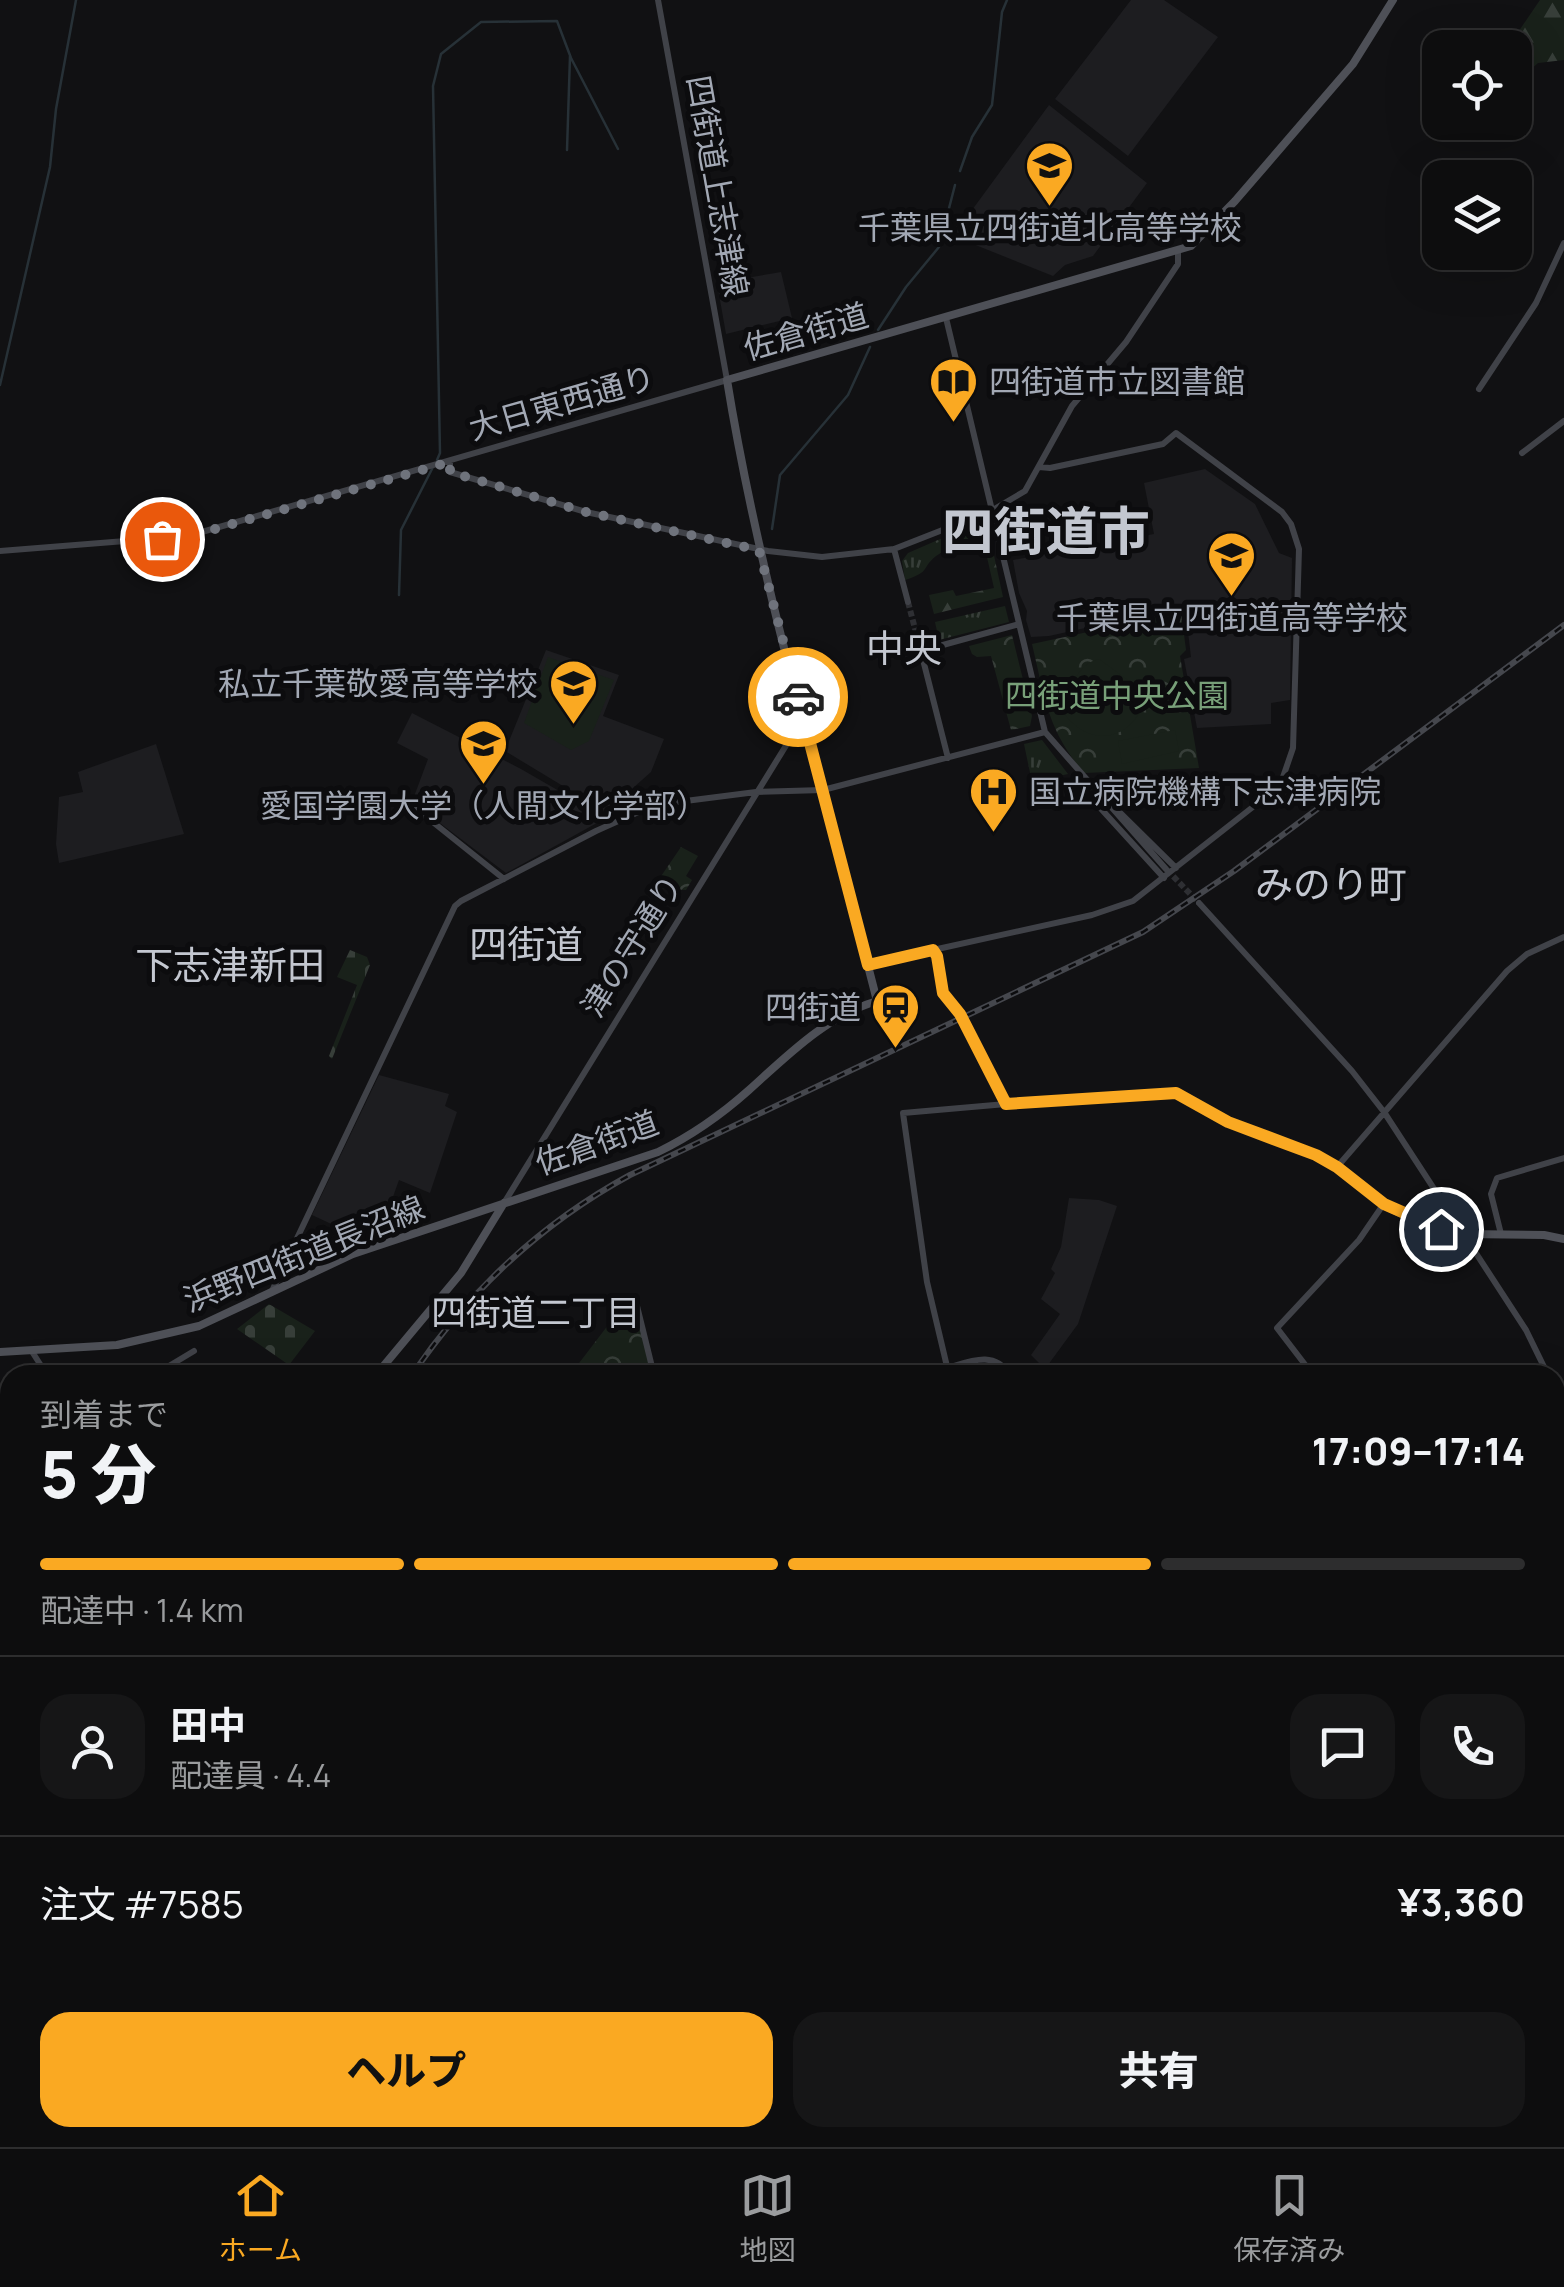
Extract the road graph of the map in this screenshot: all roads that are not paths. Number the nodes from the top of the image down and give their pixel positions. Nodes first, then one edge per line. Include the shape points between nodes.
1 (658, 0) edge
2 (1393, 0) edge
3 (1564, 244) edge
4 (1178, 251) junction
5 (946, 318) junction
6 (728, 380) junction
7 (1479, 389) dead end
8 (1564, 421) edge
9 (1522, 453) dead end
10 (450, 462) junction
11 (1039, 467) junction
12 (991, 511) junction
13 (894, 549) junction
14 (759, 550) junction
15 (0, 551) edge
16 (908, 602) tunnel mouth
17 (1019, 624) junction
18 (918, 640) tunnel mouth
19 (921, 651) junction
20 (803, 716) junction
21 (1045, 732) junction
22 (948, 758) junction
23 (822, 790) junction
24 (756, 792) junction
25 (370, 800) dead end
26 (1094, 800) dead end
27 (1171, 869) junction
28 (1164, 878) junction
29 (504, 880) junction
30 (1199, 903) tunnel mouth
31 (1564, 937) edge
32 (933, 950) junction
33 (868, 965) junction
34 (1006, 1104) junction
35 (1384, 1112) junction
36 (1564, 1158) edge
37 (1337, 1167) junction
38 (504, 1203) junction
39 (1384, 1204) junction
40 (1464, 1234) junction
41 (1501, 1234) junction
42 (1564, 1239) edge
43 (271, 1294) junction
44 (636, 1306) dead end
45 (32, 1350) junction
46 (0, 1352) edge
47 (194, 1352) dead end
48 (41, 1365) edge
49 (171, 1365) edge
50 (384, 1365) edge
51 (651, 1365) edge
52 (947, 1365) edge
53 (969, 1365) edge
54 (1001, 1365) edge
55 (1305, 1365) edge
56 (1543, 1365) edge

1 - 6 street, 四街道上志津線
2 - 4 main road, 佐倉街道 via 1362,54 1202,238
3 - 7 street via 1536,303
4 - 5 main road, 佐倉街道
4 - 11 street via 1178,264 1072,406
5 - 6 main road, 佐倉街道
5 - 12 street
6 - 10 street, 大日東西通り
6 - 14 main road, 佐倉街道
8 - 9 street
10 - 14 street via 450,472 586,512
10 - 15 street, 大日東西通り via 188,536
11 - 12 street via 1019,496
11 - 27 street via 1162,444 1176,433 1282,512 1293,529 1299,597 1289,764 1263,798
12 - 13 street
12 - 17 street
13 - 14 street via 822,557
13 - 16 street
14 - 20 main road, 佐倉街道
17 - 19 street
17 - 21 street
18 - 19 street
19 - 22 street
20 - 23 main road, 佐倉街道
20 - 24 street, 津の守通り
21 - 22 street
21 - 27 street
22 - 23 street
23 - 24 street
23 - 33 main road, 佐倉街道
24 - 29 street via 642,808
24 - 38 street, 津の守通り
25 - 29 street via 414,807
26 - 28 street
27 - 28 street
28 - 32 street via 1113,908
29 - 43 street via 455,906
30 - 35 street
31 - 35 street via 1507,971
32 - 33 main road
32 - 34 main road via 943,993
33 - 38 main road, 佐倉街道 via 876,1001 808,1037 690,1135
34 - 37 main road via 1176,1093
34 - 52 street via 904,1113 927,1282
35 - 37 street
35 - 40 street
36 - 41 street via 1497,1178 1491,1194
37 - 39 main road
38 - 43 main road, 浜野四街道長沼線 via 353,1254
38 - 50 main road, 佐倉街道 via 461,1273
39 - 40 main road
39 - 55 street via 1277,1328
40 - 41 main road
40 - 56 street
41 - 42 main road
43 - 45 main road, 浜野四街道長沼線 via 176,1332 116,1345
44 - 51 street
45 - 46 main road, 浜野四街道長沼線
45 - 48 street
47 - 49 street
53 - 54 street via 990,1359

